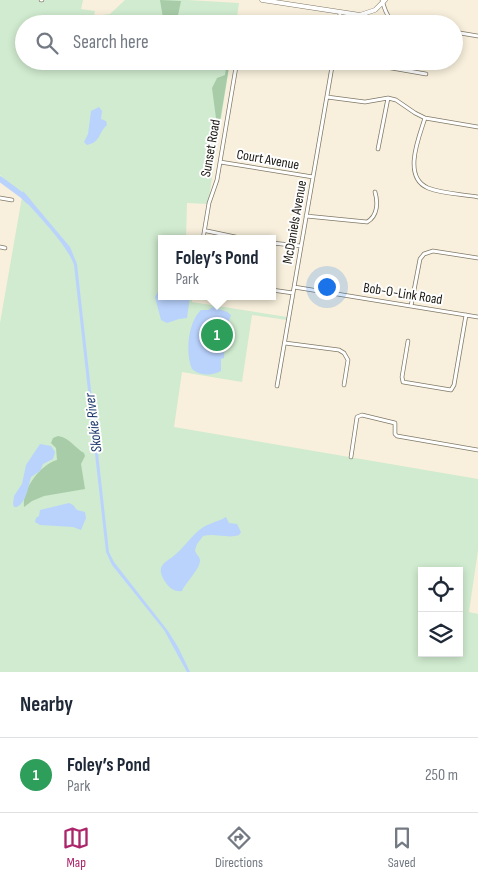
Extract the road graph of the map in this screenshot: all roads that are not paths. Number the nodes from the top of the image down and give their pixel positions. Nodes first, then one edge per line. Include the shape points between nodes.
1 (262, 0) edge
2 (383, 1) edge
3 (340, 13) joint
4 (387, 15) edge
5 (463, 34) edge
6 (478, 36) edge
7 (235, 70) edge
8 (330, 70) edge
9 (403, 70) edge
10 (426, 74) dead end
11 (326, 97) junction
12 (388, 98) junction
13 (425, 118) junction
14 (478, 127) edge
15 (378, 149) dead end
16 (220, 162) junction
17 (313, 178) junction
18 (375, 192) dead end
19 (478, 197) edge
20 (0, 198) edge
21 (12, 200) dead end
22 (306, 216) junction
23 (207, 231) dead end
24 (204, 235) edge
25 (226, 235) edge
26 (276, 243) edge
27 (301, 246) junction
28 (0, 247) edge
29 (5, 248) dead end
30 (478, 258) edge
31 (294, 287) junction
32 (276, 291) edge
33 (293, 293) junction
34 (411, 306) junction
35 (466, 315) junction
36 (478, 317) edge
37 (408, 341) dead end
38 (285, 343) junction
39 (344, 384) dead end
40 (277, 386) dead end
41 (478, 450) edge
42 (350, 457) dead end

1 - 3 street
2 - 3 street via 375,10 365,14
2 - 4 street
5 - 6 street
7 - 16 street, Sunset Road
8 - 11 street, McDaniels Avenue
9 - 10 street
11 - 12 street via 365,102
11 - 17 street, McDaniels Avenue
12 - 13 street via 401,102
12 - 15 street
13 - 14 street
13 - 19 street via 414,164 417,178 433,189
16 - 17 street, Court Avenue
16 - 24 street, Sunset Road
17 - 22 street, McDaniels Avenue
18 - 22 street via 374,215 368,222
20 - 21 street
22 - 27 street, McDaniels Avenue
23 - 25 street
26 - 27 street
27 - 31 street, McDaniels Avenue
28 - 29 street
30 - 34 street via 432,251 424,254 420,259
31 - 33 street, McDaniels Avenue
31 - 34 street, Bob-O-Link Road
32 - 33 street
33 - 38 street, McDaniels Avenue
34 - 35 street, Bob-O-Link Road
35 - 36 street, Bob-O-Link Road
35 - 37 street via 451,390 403,382
38 - 39 street via 344,353 348,360
38 - 40 street, McDaniels Avenue
41 - 42 street via 397,436 395,423 362,415 358,416

